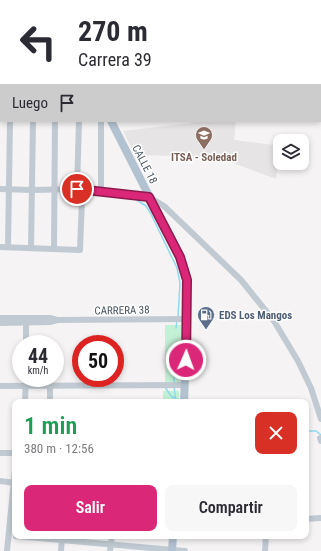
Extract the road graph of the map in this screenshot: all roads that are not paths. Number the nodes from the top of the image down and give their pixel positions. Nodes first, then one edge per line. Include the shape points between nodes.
1 (10, 122) edge
2 (33, 122) edge
3 (55, 122) edge
4 (79, 122) edge
5 (101, 122) edge
6 (112, 122) edge
7 (0, 189) edge
8 (10, 189) junction
9 (77, 189) junction
10 (32, 190) junction
11 (54, 190) junction
12 (101, 191) junction
13 (149, 197) junction
14 (0, 247) edge
15 (8, 247) junction
16 (31, 248) junction
17 (54, 248) junction
18 (0, 318) edge
19 (181, 319) junction
20 (26, 320) junction
21 (0, 323) edge
22 (26, 335) edge
23 (185, 385) junction
24 (0, 386) edge
25 (12, 386) edge
26 (64, 386) edge
27 (26, 387) edge
28 (50, 387) edge
29 (25, 399) edge
30 (50, 399) edge
31 (184, 399) edge
32 (321, 419) edge
33 (0, 453) edge
34 (12, 453) edge
35 (0, 481) edge
36 (12, 483) edge
37 (12, 500) edge
38 (321, 518) edge
39 (309, 519) edge
40 (0, 534) edge
41 (8, 535) junction
42 (12, 536) edge
43 (62, 539) edge
44 (70, 539) edge
45 (112, 539) edge
46 (173, 539) edge
47 (266, 539) edge
48 (111, 544) junction
49 (172, 550) edge
50 (6, 551) edge
51 (61, 551) edge
52 (110, 551) edge
53 (185, 551) edge
54 (265, 551) edge

1 - 8 street
2 - 10 street
3 - 11 street
4 - 9 street
5 - 12 street
6 - 13 main road, CALLE 18
7 - 8 street
8 - 10 street
8 - 15 street
9 - 11 street
9 - 12 street
9 - 17 street via 82,199 80,250
10 - 11 street
10 - 16 street
11 - 17 street
12 - 13 street
13 - 19 main road, CALLE 18 via 180,257 187,280
13 - 32 street via 164,206 241,280 274,321 311,388
14 - 15 street
15 - 16 street
16 - 17 street
18 - 20 street, CARRERA 38
19 - 20 street, CARRERA 38
19 - 23 main road, CALLE 18
20 - 21 street, CARRERA 38
20 - 22 street
23 - 26 street
23 - 31 main road, CALLE 18
24 - 25 street
27 - 29 street
28 - 30 street
33 - 34 street
35 - 36 street
37 - 41 street
38 - 39 street
40 - 41 street
41 - 42 street
41 - 50 street
43 - 51 street
44 - 48 street
45 - 48 street
46 - 49 main road
47 - 54 street
48 - 49 street
48 - 52 street
49 - 53 street

